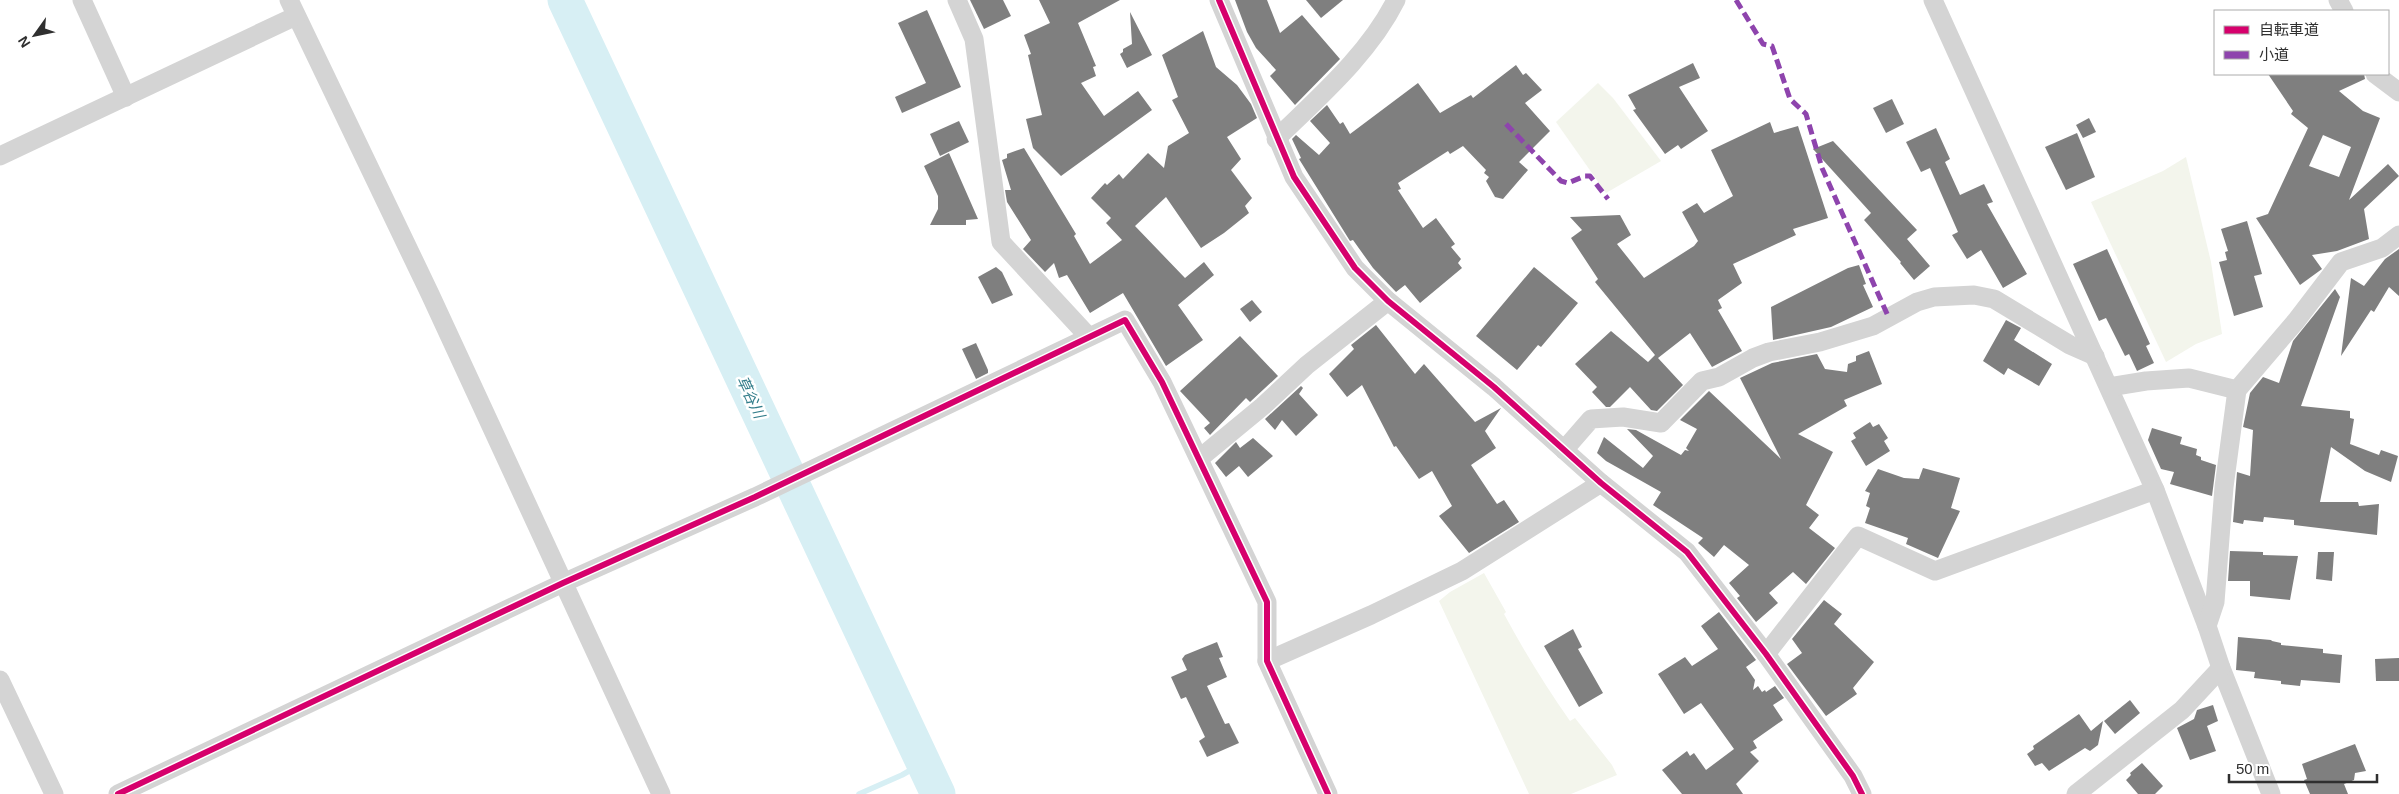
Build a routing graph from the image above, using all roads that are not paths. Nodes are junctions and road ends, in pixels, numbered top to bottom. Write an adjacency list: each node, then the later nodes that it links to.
1 (82, 0): 9 (street)
2 (957, 0): 14 (street)
3 (1220, 0): 10 (street)
4 (1396, 0): 10 (street)
5 (1933, 0): 15 (street)
6 (293, 8): 9 (street); 22 (street)
7 (2376, 75): 8 (street)
8 (2399, 92)
9 (126, 97): 11 (street)
10 (1276, 139): 13 (street)
11 (0, 156)
12 (2399, 235): 17 (street)
13 (1388, 301): 18 (street); 19 (street)
14 (1088, 336): 19 (street); 22 (street)
15 (2095, 356): 16 (street); 18 (street)
16 (2109, 387): 17 (street); 21 (street)
17 (2237, 390): 23 (street)
18 (1564, 450): 20 (street)
19 (1200, 458): 25 (street)
20 (1601, 483): 24 (street); 25 (street)
21 (2155, 490): 23 (street); 24 (street)
22 (563, 583): 30 (street); 31 (street)
23 (2207, 626): 26 (street)
24 (1766, 654): 33 (street)
25 (1267, 661): 32 (street)
26 (2221, 668): 34 (street); 35 (street)
27 (0, 680): 28 (street)
28 (8, 715): 29 (street)
29 (54, 794)
30 (118, 794)
31 (661, 794)
32 (1328, 794)
33 (1862, 794)
34 (2076, 794)
35 (2271, 794)

